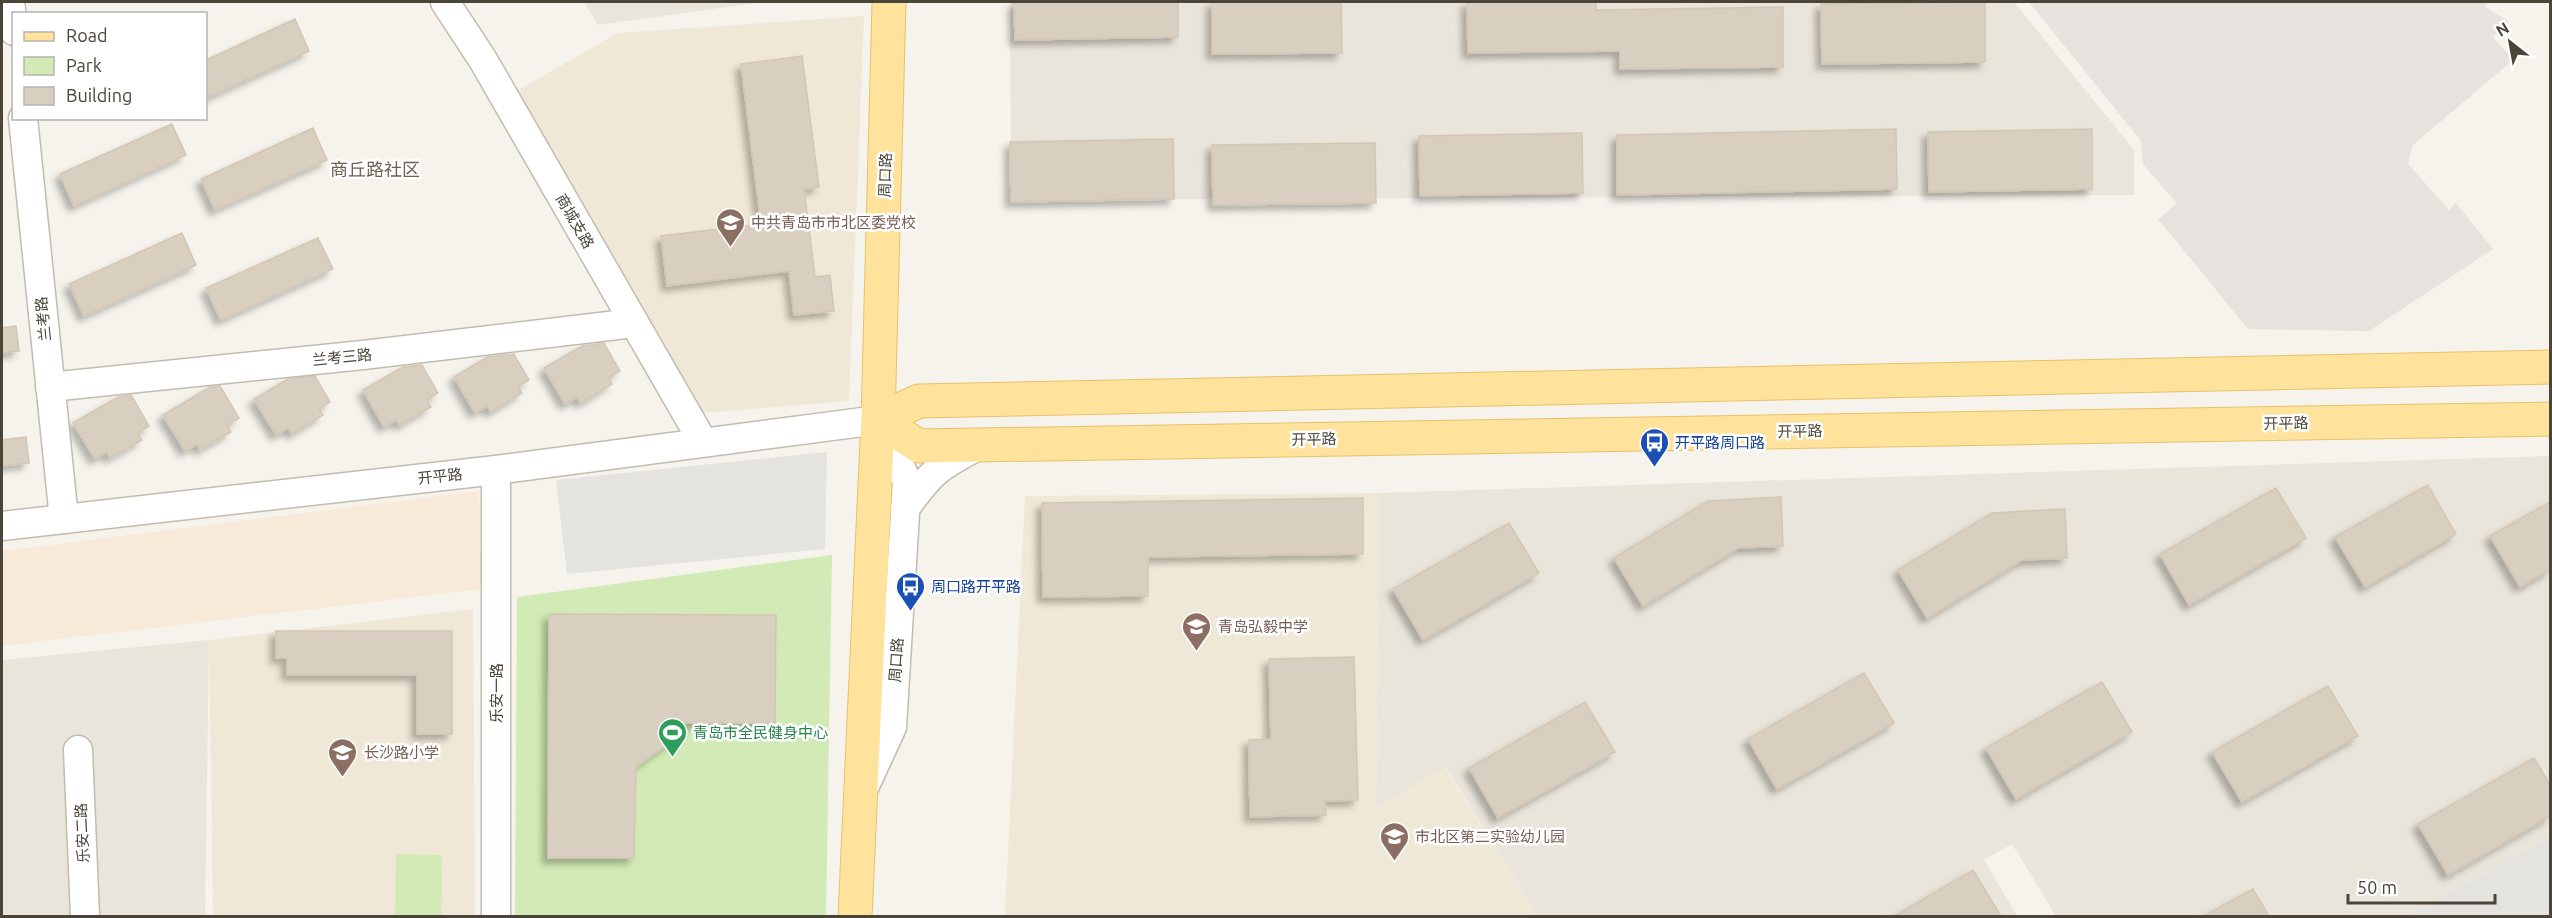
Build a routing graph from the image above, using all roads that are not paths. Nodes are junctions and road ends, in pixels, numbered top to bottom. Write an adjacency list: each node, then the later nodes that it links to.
1 (445, 2): 4 (street, 商城支路)
2 (890, 2): 8 (main road, 周口路)
3 (22, 120): 6 (street, 兰考路)
4 (634, 323): 6 (street, 兰考三路); 9 (street, 商城支路)
5 (2550, 367): 8 (main road, 开平路)
6 (50, 387): 13 (street, 兰考路)
7 (2550, 419): 10 (main road, 开平路)
8 (878, 420): 9 (street, 开平路); 10 (main road, 开平路); 12 (street, 周口路); 16 (main road, 周口路)
9 (703, 442): 11 (street, 开平路)
10 (980, 445): 12 (street)
11 (496, 470): 13 (street, 开平路); 18 (street, 乐安一路)
12 (905, 509): 16 (street, 周口路)
13 (64, 519): 14 (street, 开平路)
14 (2, 526)
15 (78, 750): 17 (street, 乐安二路)
16 (862, 793): 19 (main road, 周口路)
17 (85, 916)
18 (496, 916)
19 (855, 916)

